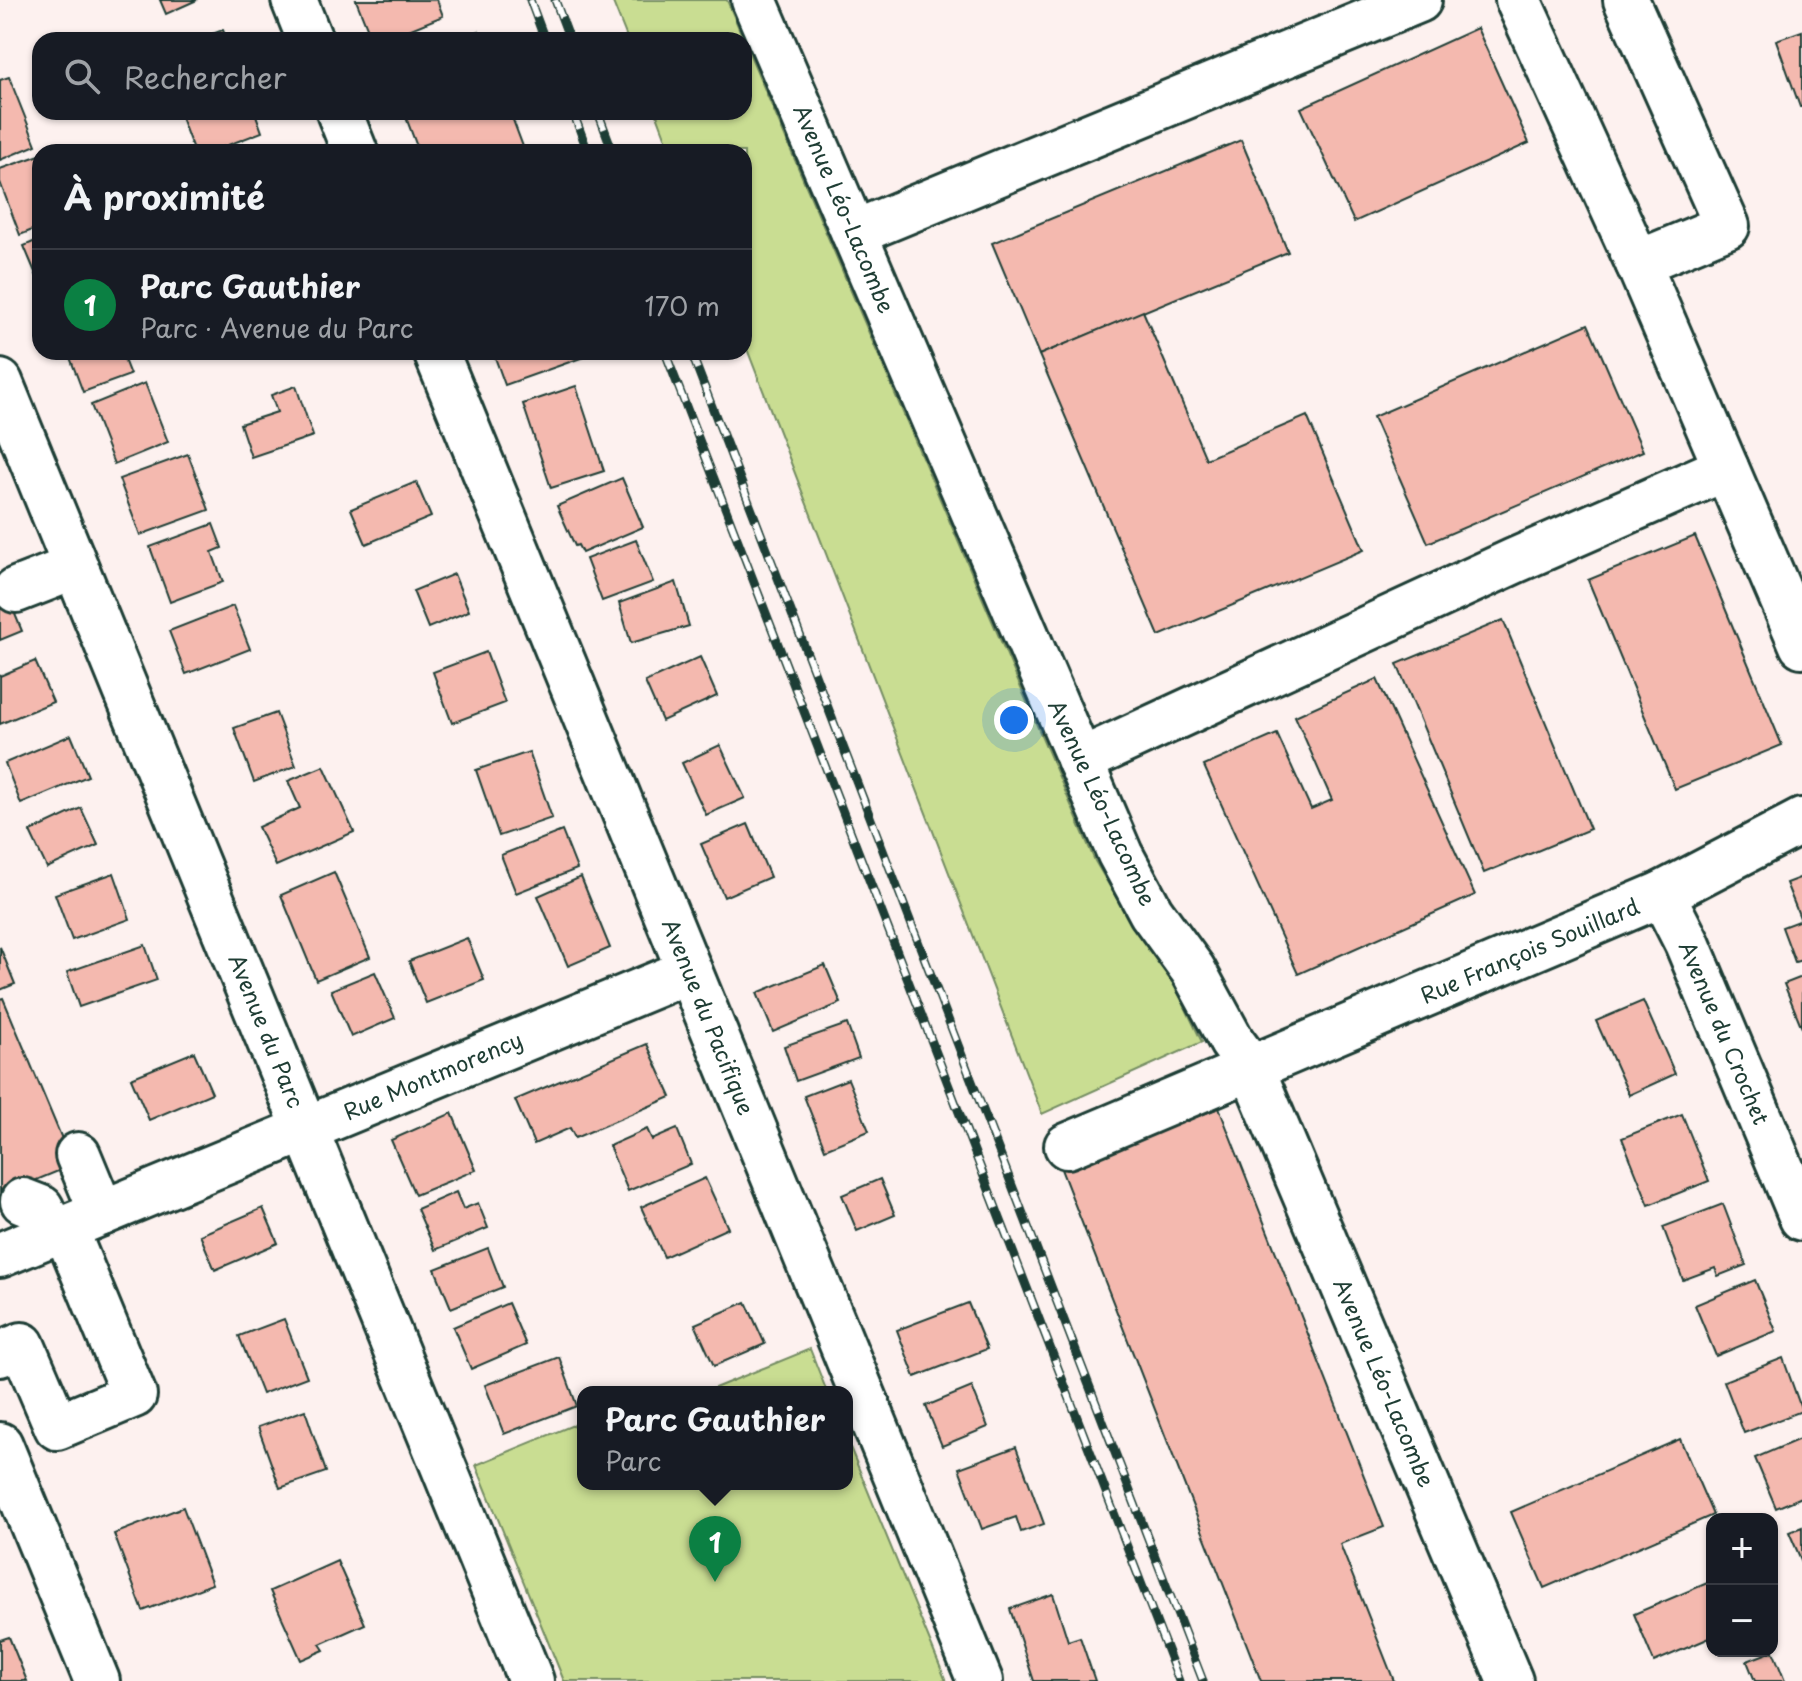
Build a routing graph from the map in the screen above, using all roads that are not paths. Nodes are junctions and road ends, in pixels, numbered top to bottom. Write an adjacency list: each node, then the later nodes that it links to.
1 (294, 0): 6 (street)
2 (754, 0): 9 (street, Avenue Léo-Lacombe)
3 (1419, 0): 9 (street)
4 (1518, 0): 10 (street)
5 (1626, 0): 10 (street)
6 (307, 32)
7 (342, 120): 8 (street)
8 (352, 144)
9 (854, 233): 18 (street, Avenue Léo-Lacombe)
10 (1638, 263): 14 (street)
11 (439, 360): 21 (street, Avenue du Pacifique)
12 (0, 382): 13 (street, Avenue du Parc)
13 (13, 449): 15 (street, Avenue du Parc)
14 (1726, 468): 17 (street); 18 (street)
15 (75, 567): 16 (street); 23 (street, Avenue du Parc)
16 (16, 590)
17 (1802, 645)
18 (1080, 761): 22 (street, Avenue Léo-Lacombe)
19 (1802, 821): 20 (street, Rue François Souillard)
20 (1662, 894): 22 (street, Rue François Souillard); 27 (street, Avenue du Crochet)
21 (689, 971): 23 (street, Rue Montmorency); 34 (street, Avenue du Pacifique)
22 (1252, 1069): 24 (street, Rue François Souillard); 35 (street, Avenue Léo-Lacombe)
23 (306, 1129): 28 (street, Rue Montmorency); 33 (street, Avenue du Parc)
24 (1067, 1146)
25 (78, 1155): 28 (street)
26 (23, 1201): 28 (street)
27 (1802, 1218)
28 (73, 1225): 29 (street, Rue Montmorency); 30 (street)
29 (0, 1255)
30 (0, 1354)
31 (0, 1445): 32 (street)
32 (97, 1681)
33 (531, 1681)
34 (980, 1681)
35 (1510, 1681)

